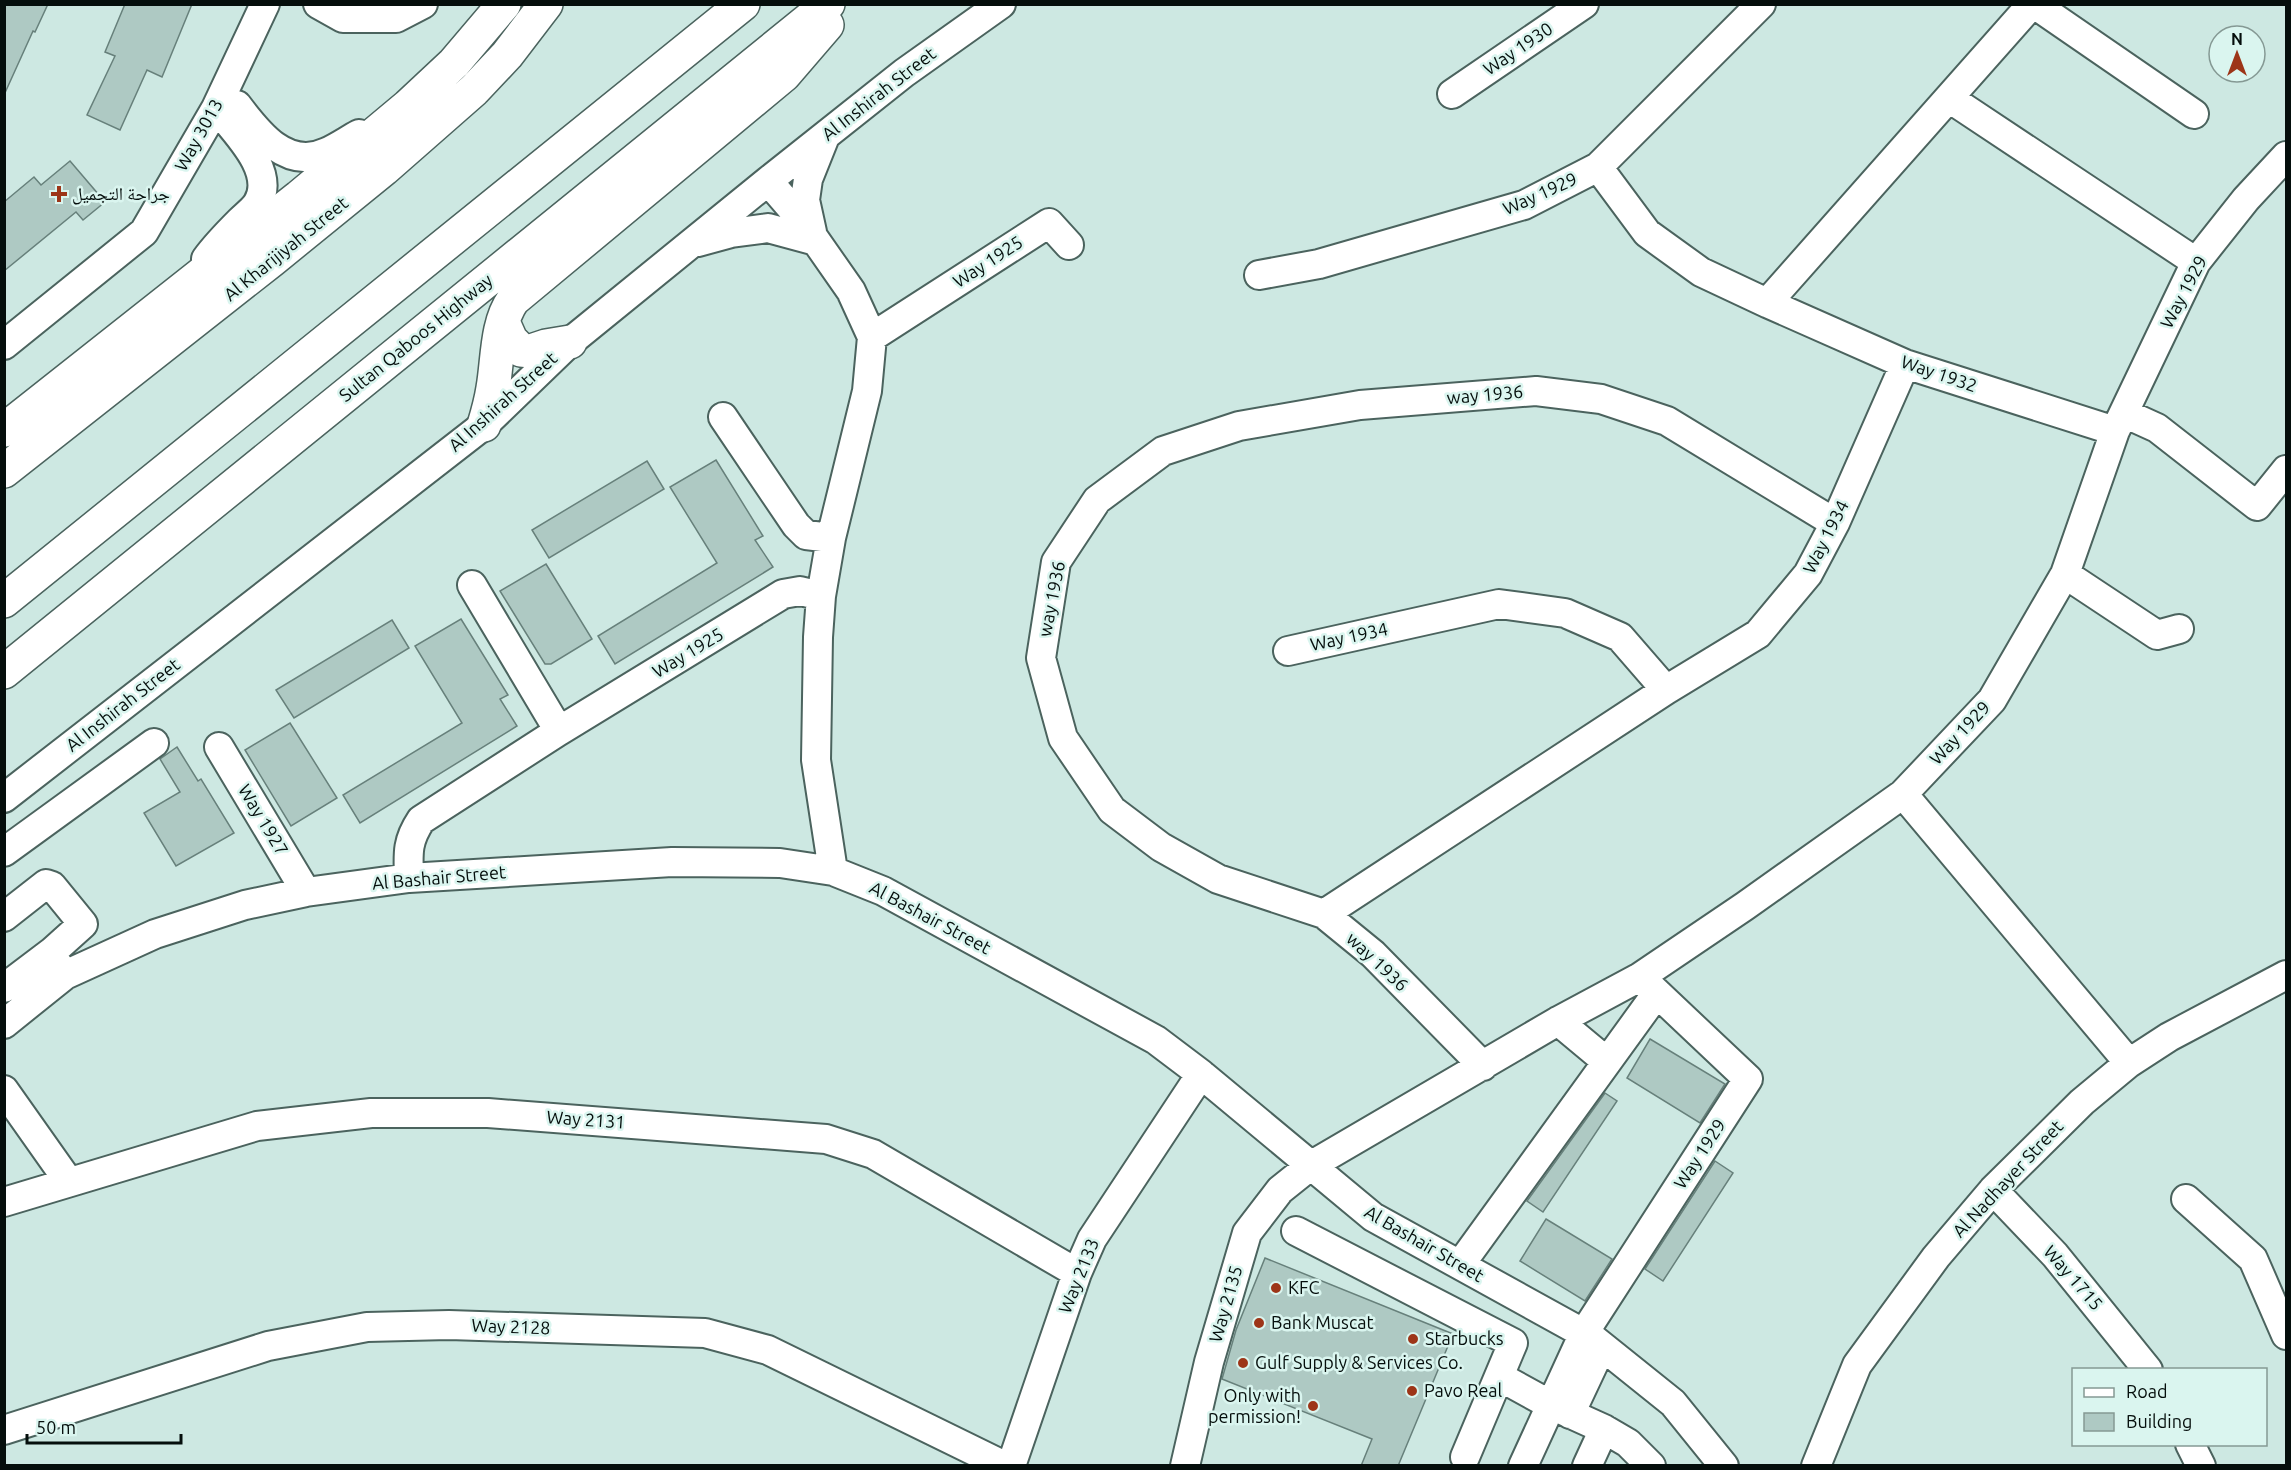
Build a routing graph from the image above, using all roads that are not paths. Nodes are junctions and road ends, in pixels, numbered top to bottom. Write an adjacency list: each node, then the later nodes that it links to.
1 (266, 4): 14 (street, Way 3013)
2 (318, 4): 3 (street)
3 (423, 4)
4 (504, 4): 16 (main road, Al Kharijiyah Street)
5 (546, 4): 39 (main road, Al Kharijiyah Street)
6 (743, 4): 45 (main road)
7 (828, 4): 48 (main road, Sultan Qaboos Highway)
8 (846, 4): 29 (main road)
9 (1001, 4): 18 (street, Al Inshirah Street)
10 (1584, 4): 13 (street, Way 1930)
11 (1761, 4): 20 (street, Way 1929)
12 (2033, 4): 15 (street); 17 (street)
13 (1452, 94)
14 (220, 99): 16 (street); 27 (street); 32 (street, Way 3013)
15 (1949, 99): 25 (street); 28 (street)
16 (408, 106): 27 (main road, Al Kharijiyah Street)
17 (2194, 114)
18 (826, 135): 21 (street, Al Inshirah Street); 22 (street)
19 (2286, 156): 25 (street, Way 1929)
20 (1598, 167): 26 (street, Way 1929); 28 (street, Way 1932)
21 (768, 181): 22 (street); 23 (street, Al Inshirah Street)
22 (815, 239): 23 (street); 30 (street)
23 (690, 244): 31 (street, Al Inshirah Street)
24 (1069, 245): 30 (street, Way 1925)
25 (2196, 262): 35 (street, Way 1929)
26 (1259, 275)
27 (182, 290): 37 (main road, Al Kharijiyah Street)
28 (1767, 303): 33 (street, Way 1932)
29 (502, 322): 31 (main road); 36 (main road)
30 (872, 337): 41 (street)
31 (570, 342): 36 (street, Al Inshirah Street)
32 (4, 345)
33 (1905, 364): 35 (street, Way 1932); 40 (street, Way 1934)
34 (723, 417): 41 (street)
35 (2119, 422): 38 (street); 42 (street, Way 1929)
36 (484, 425): 54 (street, Al Inshirah Street)
37 (4, 430)
38 (2286, 470)
39 (4, 471)
40 (1835, 523): 49 (street, Way 1934); 59 (street, way 1936)
41 (831, 538): 44 (street)
42 (2065, 573): 46 (street); 53 (street, Way 1929)
43 (472, 585): 50 (street)
44 (821, 596): 50 (street, Way 1925); 56 (street)
45 (4, 601)
46 (2180, 629)
47 (1288, 651): 49 (street, Way 1934)
48 (4, 672)
49 (1666, 690): 59 (street, Way 1934)
50 (559, 731): 57 (street, Way 1925)
51 (154, 743): 55 (street)
52 (219, 747): 58 (street, Way 1927)
53 (1903, 794): 63 (street, Way 1929); 68 (street)
54 (4, 798)
55 (4, 852)
56 (833, 871): 57 (street, Al Bashair Street); 70 (street, Al Bashair Street)
57 (409, 878): 58 (street, Al Bashair Street)
58 (306, 892): 61 (street, Al Bashair Street)
59 (1324, 914): 69 (street, way 1936)
60 (4, 917): 61 (street)
61 (59, 963): 64 (street); 65 (street, Al Bashair Street)
62 (2286, 975): 68 (street, Al Nadhayer Street)
63 (1648, 985): 66 (street, Way 1929); 67 (street, Way 1929); 83 (street, Way 1929)
64 (4, 988)
65 (8, 1016)
66 (1558, 1022): 67 (street); 69 (street, Way 1929)
67 (1606, 1061): 79 (street, Way 1929)
68 (2129, 1063): 74 (street, Al Nadhayer Street)
69 (1483, 1066): 72 (street, Way 1929)
70 (1202, 1074): 72 (street, Al Bashair Street); 81 (street, Way 2133)
71 (4, 1090): 73 (street)
72 (1310, 1166): 78 (street, Al Bashair Street); 93 (street, Way 2135)
73 (69, 1182): 76 (street, Way 2131); 81 (street, Way 2131)
74 (1993, 1190): 84 (street, Way 1715); 98 (street, Al Nadhayer Street)
75 (2186, 1199): 82 (street)
76 (4, 1202)
77 (1296, 1231): 80 (street)
78 (1403, 1233): 79 (street, Al Bashair Street); 80 (street)
79 (1460, 1265): 83 (street, Al Bashair Street)
80 (1378, 1272): 85 (street)
81 (1077, 1273): 92 (street, Way 2133)
82 (2286, 1335)
83 (1593, 1340): 86 (street); 97 (street, Al Bashair Street)
84 (2146, 1368)
85 (1500, 1377): 86 (street); 90 (street)
86 (1560, 1410): 87 (street); 94 (street)
87 (1604, 1429): 95 (street); 96 (street)
88 (4, 1431): 91 (street, Way 2128)
89 (2191, 1446): 99 (street)
90 (1465, 1457)
91 (1005, 1466)
92 (1011, 1466)
93 (1185, 1466)
94 (1523, 1466)
95 (1587, 1466)
96 (1651, 1466)
97 (1724, 1466)
98 (1816, 1466)
99 (2201, 1466)

